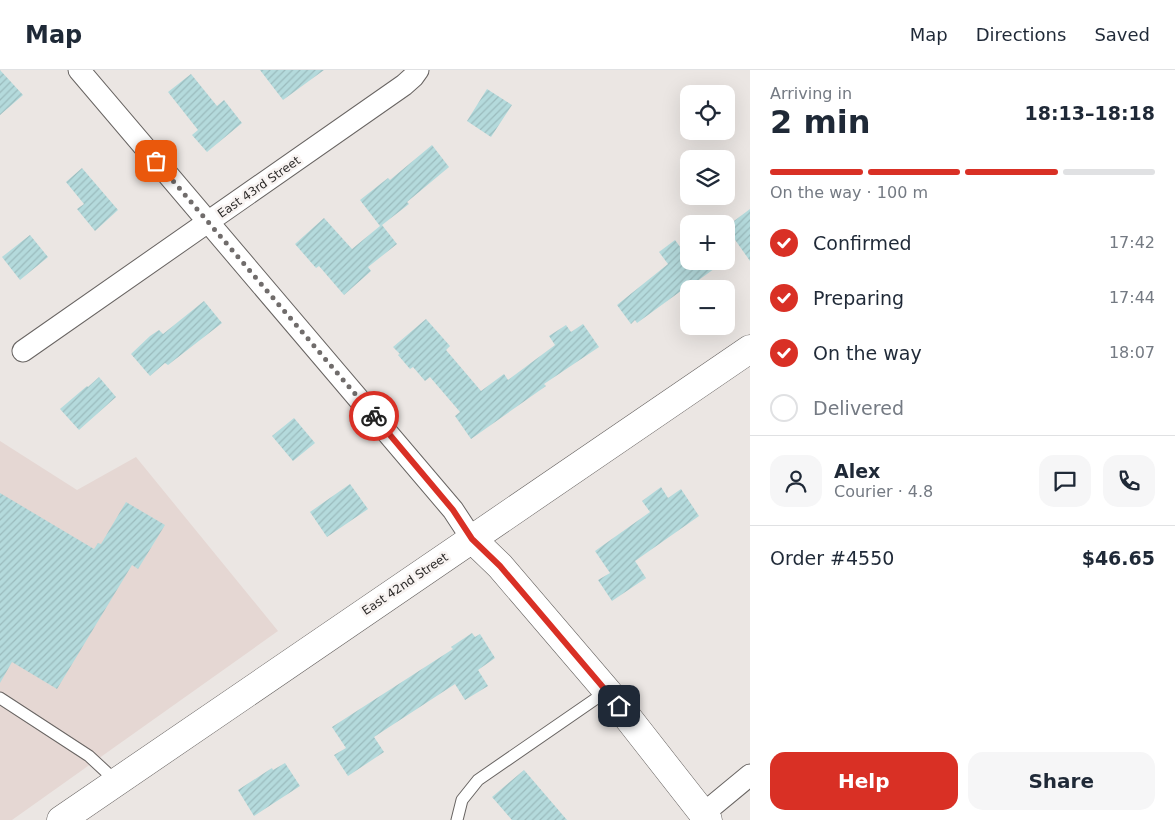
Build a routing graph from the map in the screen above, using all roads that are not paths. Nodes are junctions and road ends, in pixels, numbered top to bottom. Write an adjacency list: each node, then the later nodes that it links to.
1 (79, 70): 3 (street)
2 (418, 70): 3 (street, East 43rd Street)
3 (208, 222): 5 (street, East 43rd Street); 6 (street)
4 (750, 348): 6 (street, East 42nd Street)
5 (22, 351)
6 (472, 539): 7 (street); 10 (street, East 42nd Street)
7 (607, 691): 11 (street); 13 (lane)
8 (0, 698): 10 (lane)
9 (750, 776): 11 (street)
10 (117, 782): 12 (street, East 42nd Street)
11 (706, 817)
12 (61, 820)
13 (457, 820)

